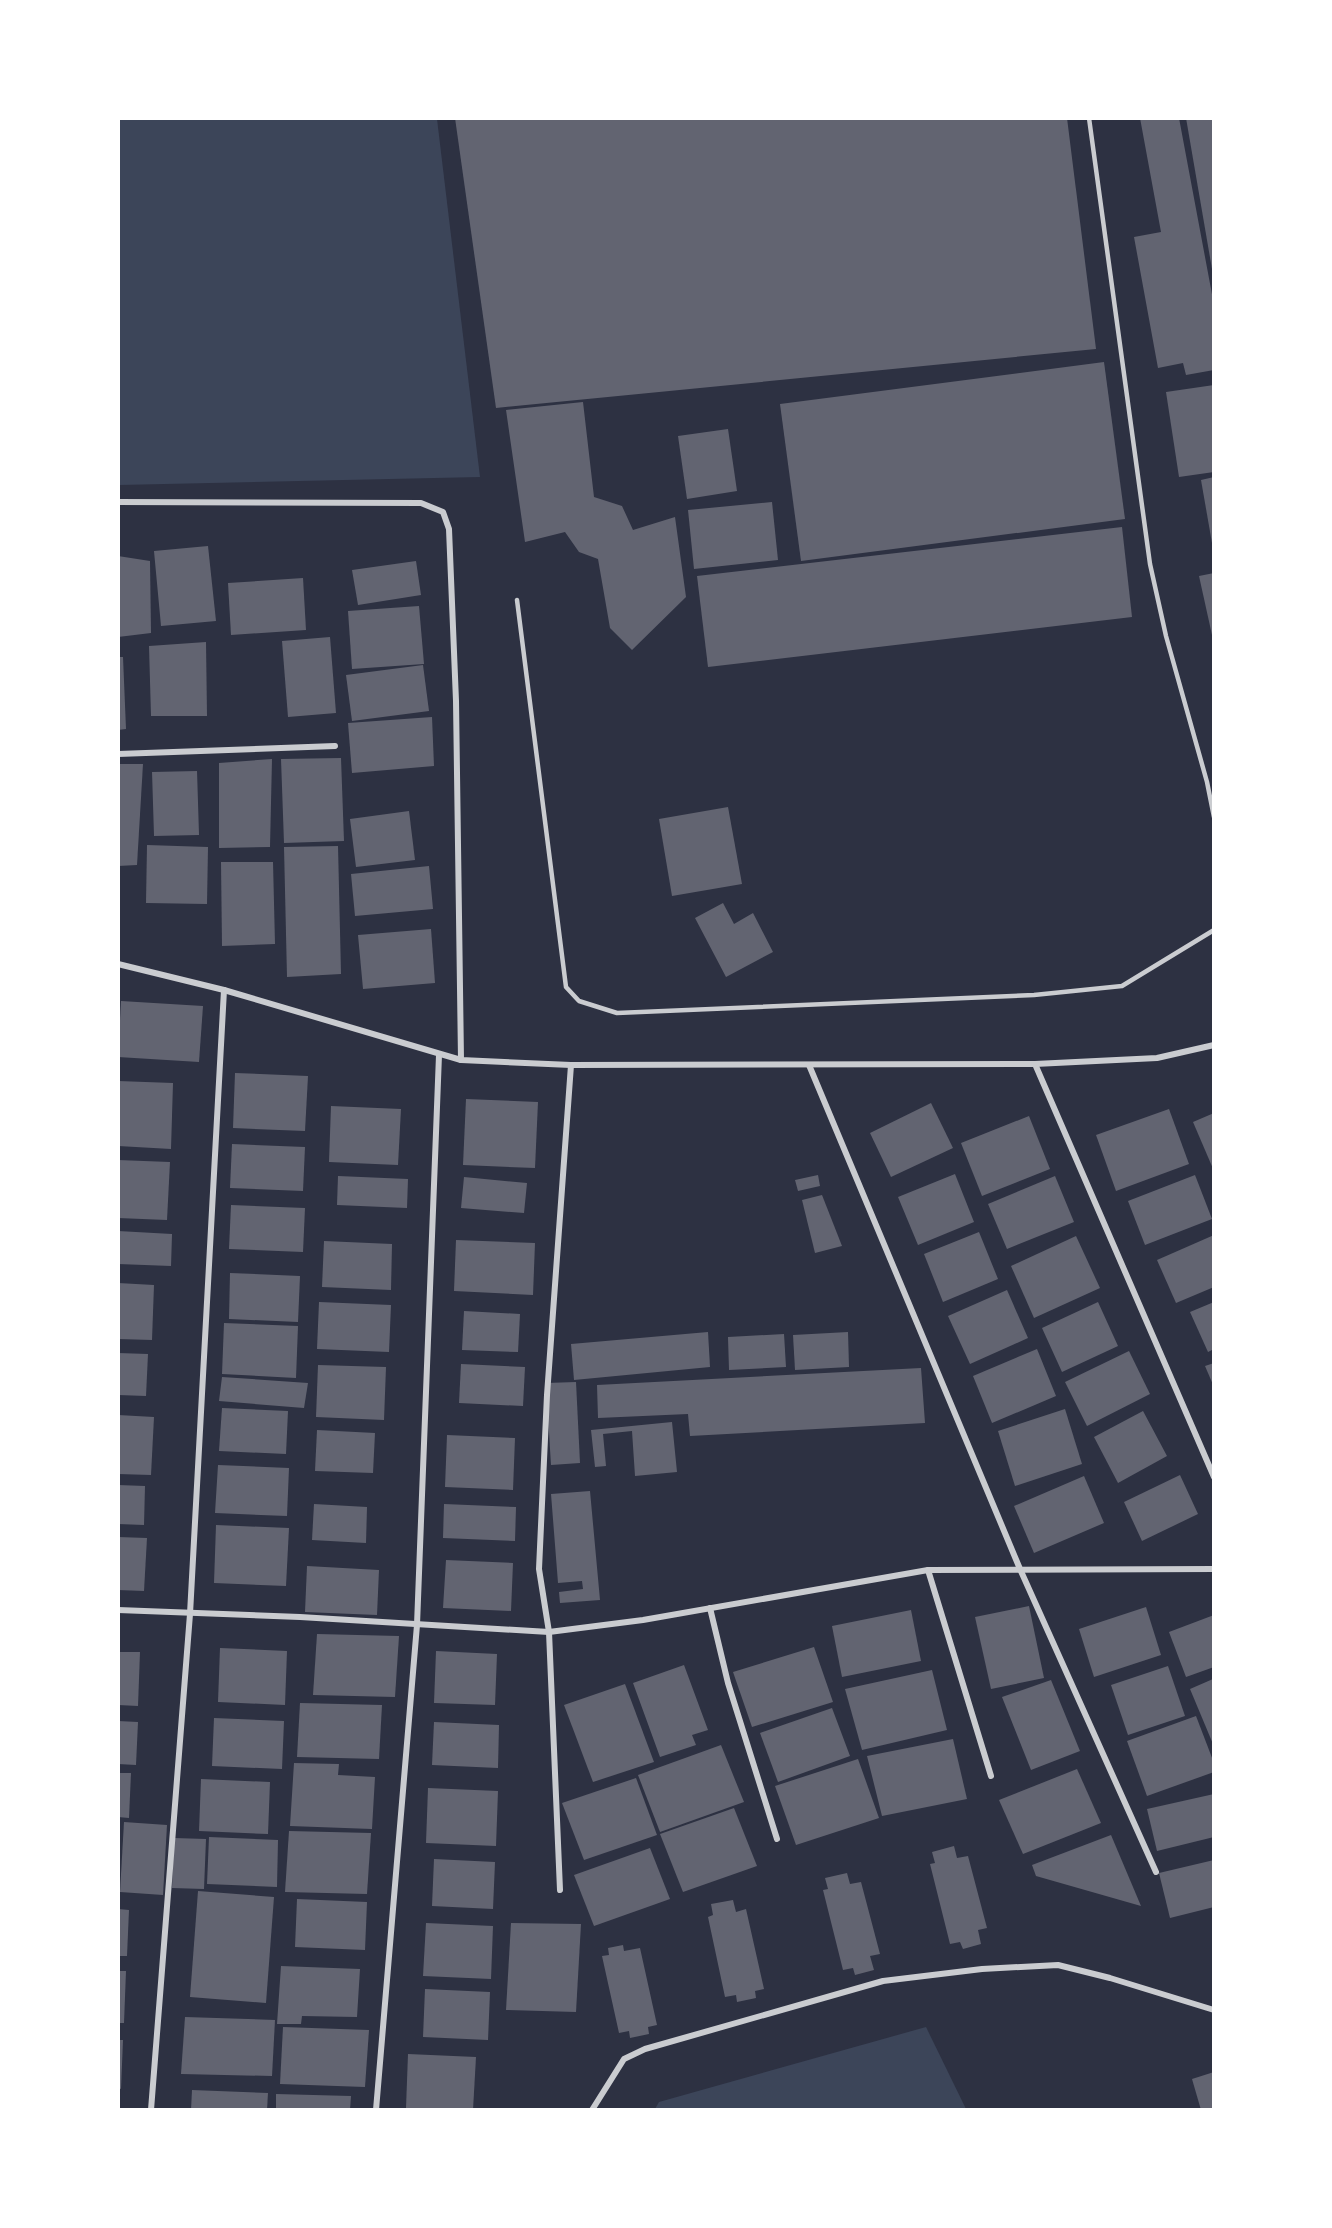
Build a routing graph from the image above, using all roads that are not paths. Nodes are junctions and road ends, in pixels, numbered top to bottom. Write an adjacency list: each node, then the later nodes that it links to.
1 (1089, 118): 6 (lane)
2 (118, 502): 12 (street)
3 (518, 600): 7 (lane)
4 (335, 746): 5 (street)
5 (118, 754)
6 (1214, 817)
7 (1214, 930)
8 (118, 964): 9 (street)
9 (224, 990): 11 (street); 22 (street)
10 (1214, 1046): 13 (street)
11 (439, 1055): 12 (street); 23 (street)
12 (461, 1060): 14 (street)
13 (1035, 1064): 15 (street); 16 (street)
14 (571, 1065): 15 (street); 24 (street)
15 (809, 1065): 17 (street)
16 (1214, 1477)
17 (1020, 1569): 18 (street); 19 (street); 27 (street)
18 (1214, 1569)
19 (928, 1570): 20 (street); 25 (street)
20 (710, 1608): 24 (street); 26 (street)
21 (118, 1610): 22 (street)
22 (190, 1614): 23 (street); 30 (street)
23 (417, 1625): 24 (street); 31 (street)
24 (549, 1632): 28 (street)
25 (991, 1776)
26 (777, 1839)
27 (1156, 1872)
28 (560, 1890)
29 (1214, 2010): 32 (street)
30 (151, 2109)
31 (376, 2109)
32 (592, 2109)

